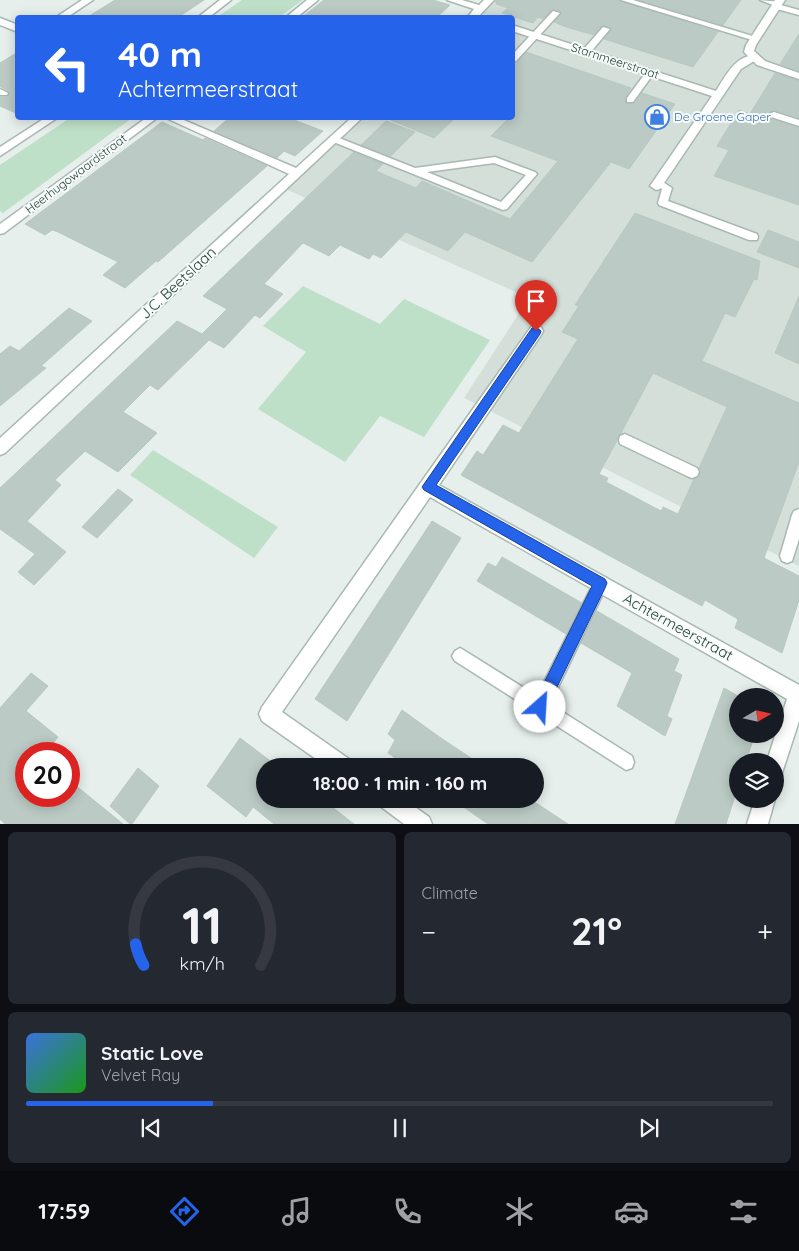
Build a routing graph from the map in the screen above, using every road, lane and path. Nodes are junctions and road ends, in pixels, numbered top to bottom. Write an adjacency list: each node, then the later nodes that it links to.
1 (88, 0): 12 (street)
2 (226, 0): 13 (street)
3 (312, 0): 14 (street)
4 (452, 0): 15 (street)
5 (489, 0): 15 (street)
6 (625, 0): 22 (lane)
7 (764, 0): 8 (lane)
8 (778, 3): 9 (lane); 22 (street)
9 (788, 10): 11 (lane); 16 (lane)
10 (556, 13): 21 (lane)
11 (799, 13)
12 (64, 15)
13 (205, 15)
14 (293, 15)
15 (476, 15)
16 (799, 17)
17 (0, 21): 18 (street)
18 (15, 27)
19 (515, 29): 21 (street, Starnmeerstraat)
20 (606, 29): 23 (lane)
21 (534, 35): 23 (street, Starnmeerstraat); 24 (lane)
22 (755, 38): 25 (street)
23 (586, 52): 26 (street, Starnmeerstraat)
24 (515, 56)
25 (754, 58): 27 (street); 28 (street)
26 (650, 73): 28 (street, Starnmeerstraat); 29 (lane)
27 (799, 76)
28 (718, 95): 40 (street)
29 (630, 100)
30 (774, 116): 35 (lane)
31 (49, 120): 37 (street)
32 (149, 120): 41 (street, Heerhugowaardstraat)
33 (176, 120): 39 (street)
34 (355, 120): 36 (street, J.C. Beetslaan)
35 (799, 123)
36 (334, 139): 38 (lane); 39 (street, J.C. Beetslaan)
37 (0, 152)
38 (414, 172): 38 (lane)
39 (296, 173): 45 (street, J.C. Beetslaan)
40 (657, 184): 42 (lane)
41 (0, 230)
42 (754, 237)
43 (536, 331): 47 (street)
44 (625, 440): 46 (lane)
45 (0, 448)
46 (692, 472)
47 (428, 487): 50 (street, Achtermeerstraat); 55 (street)
48 (799, 515): 49 (lane)
49 (786, 556)
50 (601, 583): 52 (street, Achtermeerstraat); 53 (lane)
51 (460, 656): 53 (lane)
52 (798, 694): 54 (street, Achtermeerstraat)
53 (540, 707): 56 (lane)
54 (779, 753)
55 (331, 758)
56 (626, 762)
57 (400, 808): 59 (street)
58 (762, 808): 60 (street)
59 (422, 824)
60 (757, 824)

